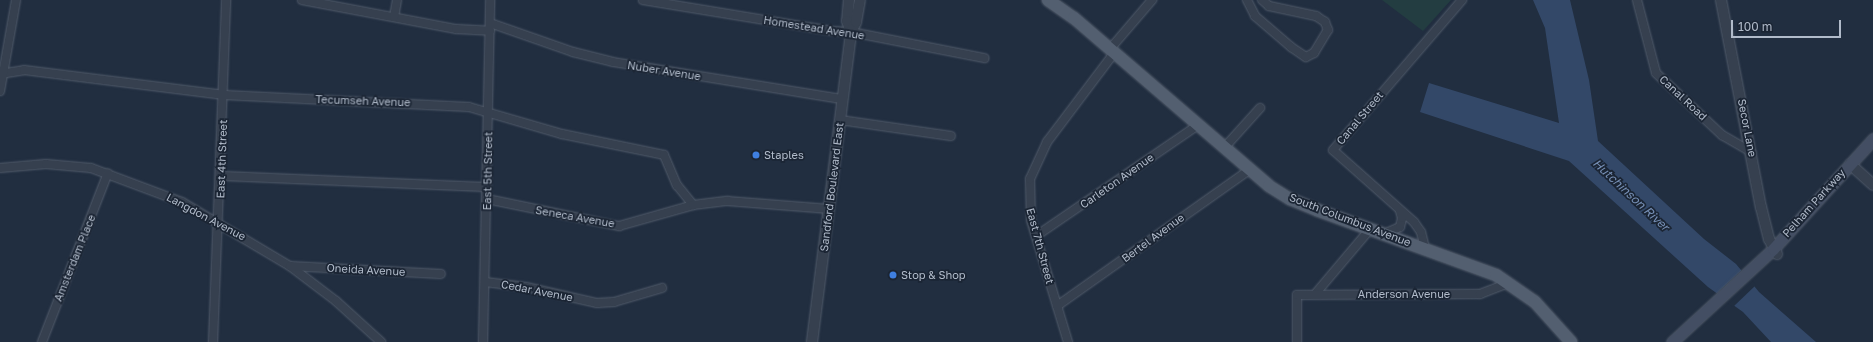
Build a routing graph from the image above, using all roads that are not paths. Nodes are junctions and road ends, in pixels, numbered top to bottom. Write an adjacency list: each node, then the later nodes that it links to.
1 (16, 0): 21 (street)
2 (226, 0): 23 (street, East 4th Street)
3 (302, 0): 16 (street, Nuber Avenue)
4 (396, 0): 16 (street)
5 (490, 0): 17 (street, East 5th Street)
6 (643, 0): 18 (street, Homestead Avenue)
7 (849, 0): 18 (street, Sandford Boulevard East)
8 (860, 0): 18 (street, Sandford Boulevard East)
9 (1048, 0): 19 (main road, South Columbus Avenue)
10 (1152, 0): 19 (street, East 7th Street)
11 (1247, 0): 12 (street)
12 (1262, 0)
13 (1462, 0): 44 (street, Canal Street)
14 (1637, 0): 33 (street, Canal Road)
15 (1721, 0): 33 (street, Secor Lane)
16 (394, 17): 17 (street, Nuber Avenue)
17 (490, 27): 24 (street, Nuber Avenue); 26 (street, East 5th Street)
18 (851, 32): 20 (street, Homestead Avenue); 24 (street, Sandford Boulevard East)
19 (1112, 51): 28 (main road, South Columbus Avenue); 48 (street, East 7th Street)
20 (984, 58)
21 (2, 73): 22 (street); 23 (street, Tecumseh Avenue)
22 (0, 90)
23 (224, 95): 26 (street, Tecumseh Avenue); 38 (street, East 4th Street)
24 (842, 99): 27 (street, Sandford Boulevard East)
25 (1260, 108): 31 (street)
26 (488, 111): 40 (street, East 5th Street); 42 (street, Tecumseh Avenue)
27 (840, 120): 29 (street); 43 (street, Sandford Boulevard East)
28 (1198, 125): 31 (main road, South Columbus Avenue); 48 (street, Carleton Avenue)
29 (951, 136)
30 (1873, 140): 34 (main road, Pelham Parkway)
31 (1224, 148): 36 (main road, South Columbus Avenue)
32 (1873, 150): 34 (main road, Pelham Parkway)
33 (1752, 152): 50 (street, Secor Lane)
34 (1853, 166): 39 (street); 50 (main road, Pelham Parkway)
35 (0, 168): 37 (street, Langdon Avenue)
36 (1249, 170): 46 (main road, South Columbus Avenue); 57 (street, Bertel Avenue)
37 (108, 173): 45 (street, Langdon Avenue); 59 (street, Amsterdam Place)
38 (221, 176): 40 (street); 45 (street, East 4th Street)
39 (1873, 185)
40 (488, 187): 41 (street, East 5th Street)
41 (487, 199): 42 (street, Seneca Avenue); 53 (street, East 5th Street)
42 (692, 205): 43 (street, Seneca Avenue)
43 (829, 209): 63 (street, Sandford Boulevard East)
44 (1399, 210): 47 (street); 49 (street, Canal Street)
45 (220, 222): 51 (street, Langdon Avenue); 60 (street, East 4th Street)
46 (1370, 229): 47 (main road, South Columbus Avenue); 56 (street)
47 (1384, 234): 49 (main road, South Columbus Avenue)
48 (1036, 236): 57 (street, East 7th Street)
49 (1425, 248): 54 (main road, South Columbus Avenue)
50 (1775, 251): 58 (main road, Pelham Parkway)
51 (290, 266): 52 (street, Oneida Avenue); 61 (street, Langdon Avenue)
52 (441, 274)
53 (485, 282): 55 (street, Cedar Avenue); 62 (street, East 5th Street)
54 (1510, 283): 56 (street, Anderson Avenue); 66 (main road, South Columbus Avenue)
55 (662, 288)
56 (1316, 294): 65 (street, Anderson Avenue)
57 (1057, 306): 64 (street, East 7th Street)
58 (1714, 310): 67 (main road); 68 (main road)
59 (42, 342)
60 (214, 342)
61 (382, 342)
62 (483, 342)
63 (812, 342)
64 (1068, 342)
65 (1297, 342)
66 (1571, 342)
67 (1672, 342)
68 (1683, 342)

